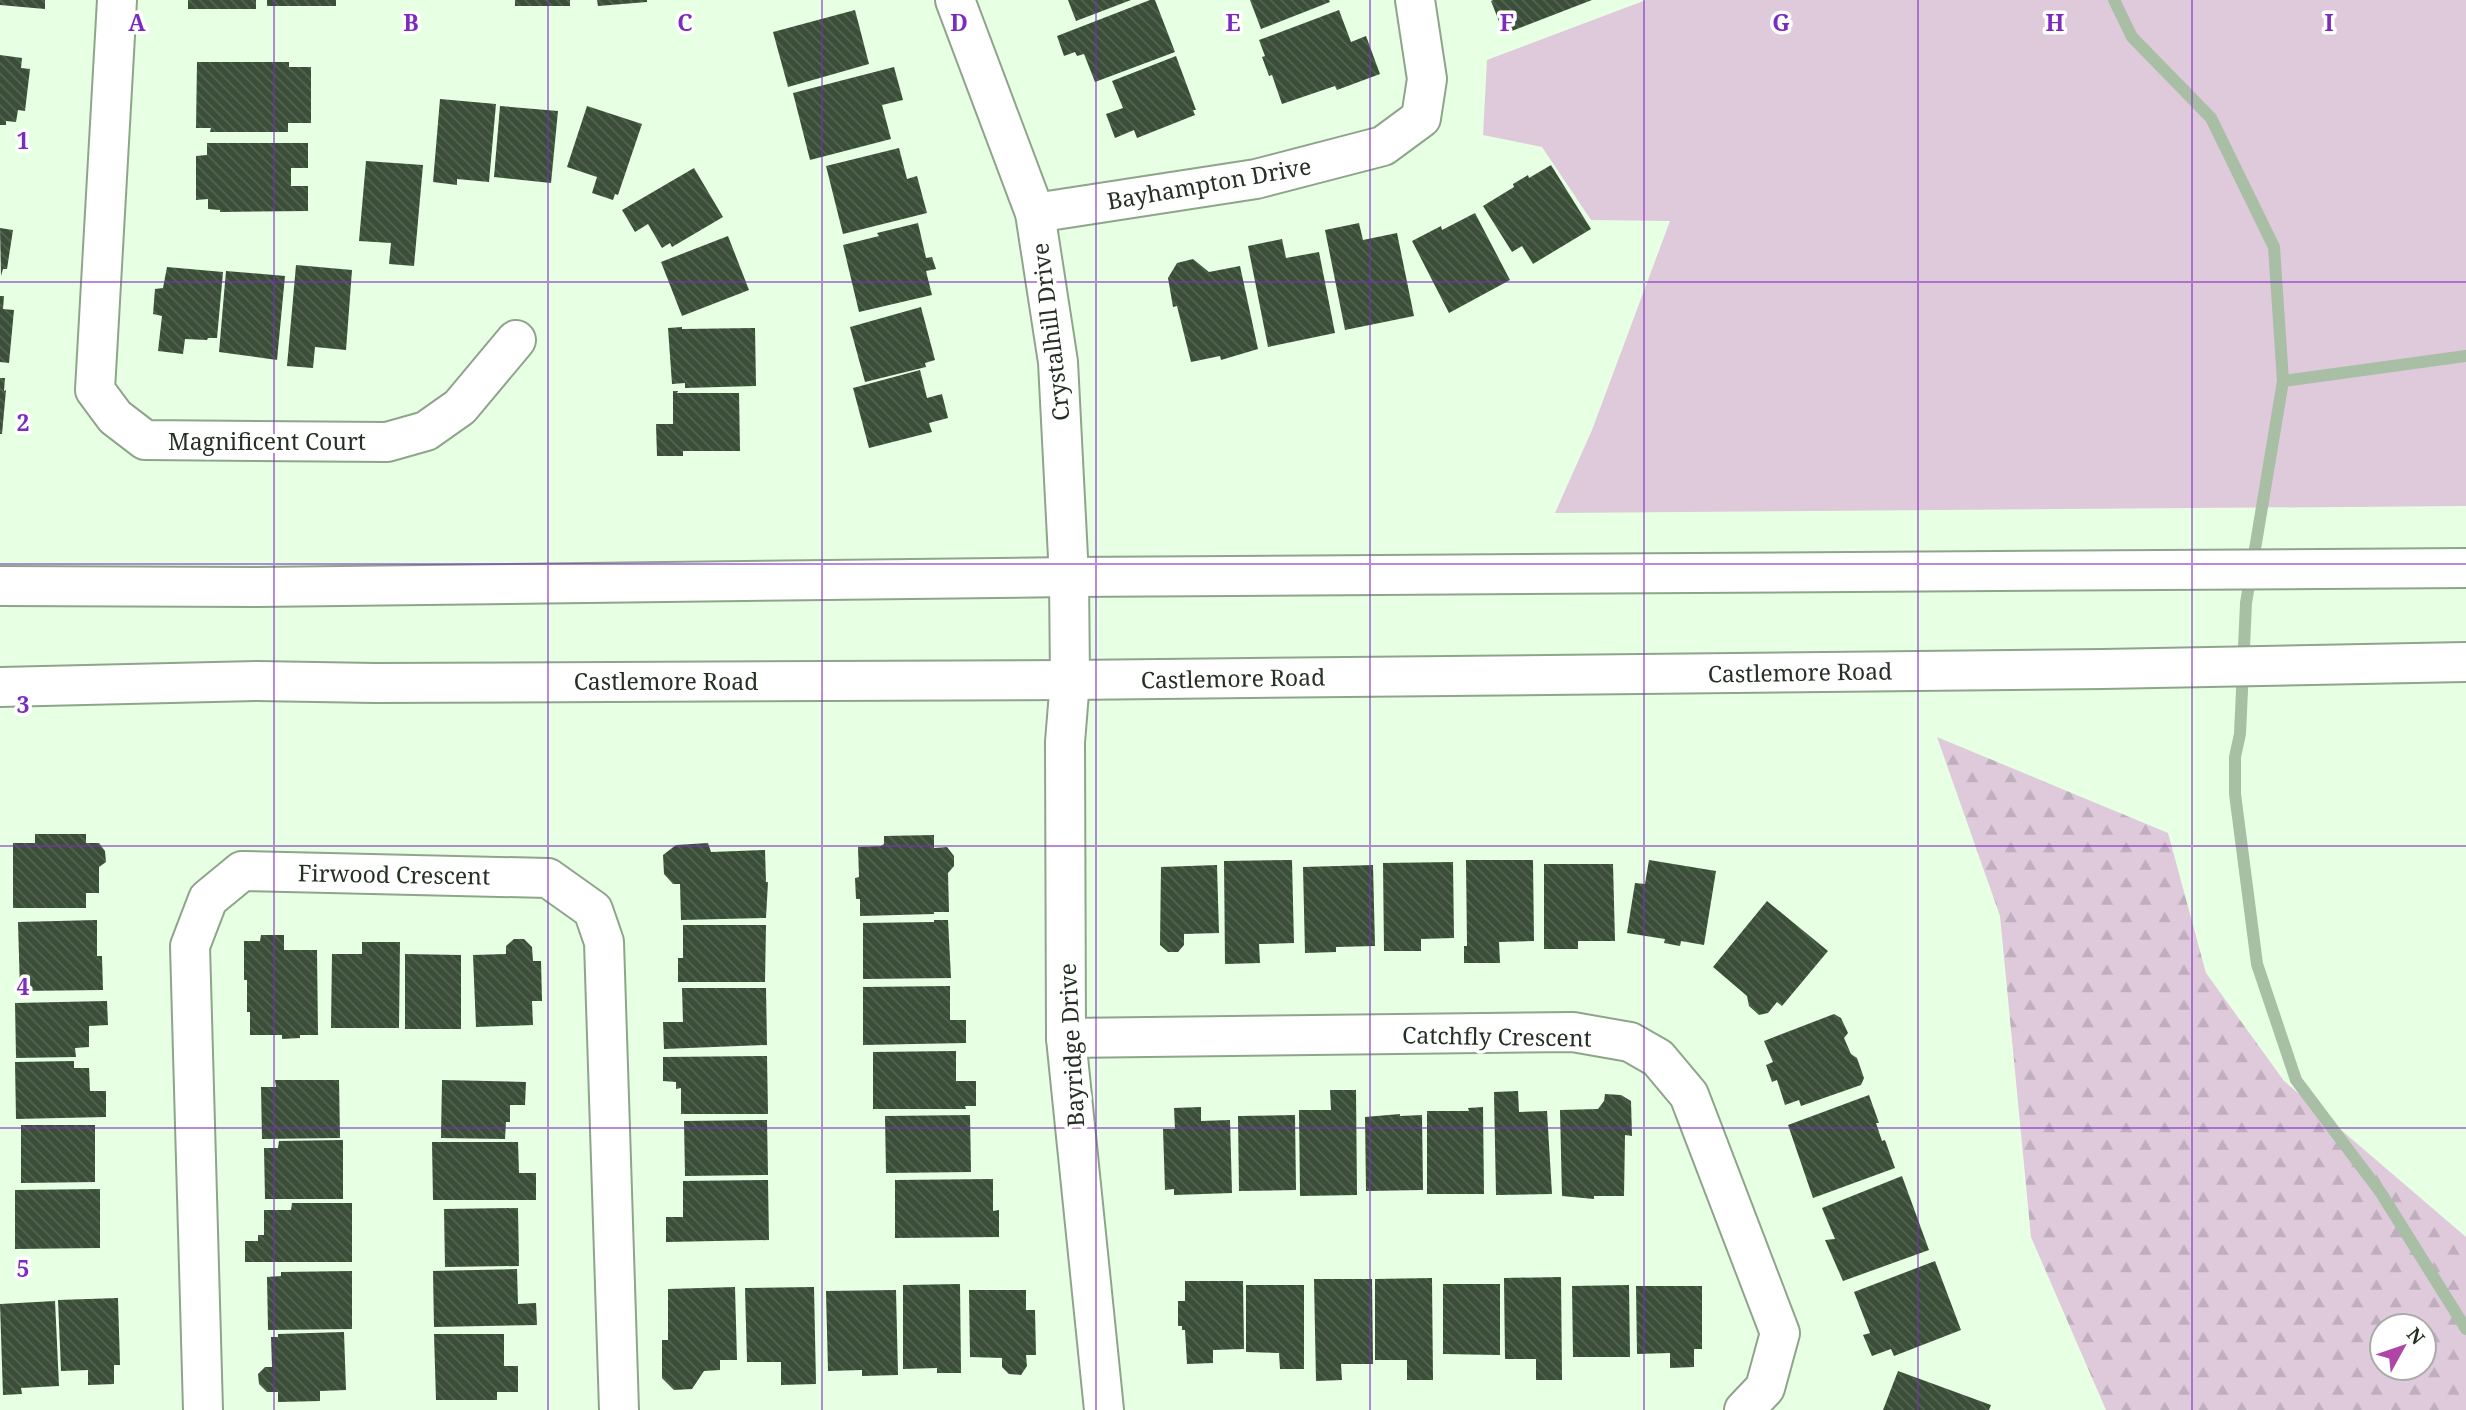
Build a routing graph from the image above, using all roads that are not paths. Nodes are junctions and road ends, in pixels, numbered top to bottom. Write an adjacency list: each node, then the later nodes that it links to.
1 (117, 0): 5 (street, Magnificent Court)
2 (955, 0): 4 (street, Crystalhill Drive)
3 (1415, 0): 4 (street, Bayhampton Drive)
4 (1035, 213): 7 (street, Crystalhill Drive)
5 (516, 340)
6 (2466, 568): 7 (street)
7 (1069, 577): 8 (street); 10 (street, Crystalhill Drive)
8 (0, 586)
9 (2466, 662): 10 (street, Castlemore Road)
10 (1069, 680): 11 (street, Castlemore Road); 12 (street, Bayridge Drive)
11 (0, 687)
12 (1066, 1038): 15 (street, Bayridge Drive); 16 (street, Catchfly Crescent)
13 (203, 1410): 14 (street, Firwood Crescent)
14 (619, 1410)
15 (1104, 1410)
16 (1744, 1410)

